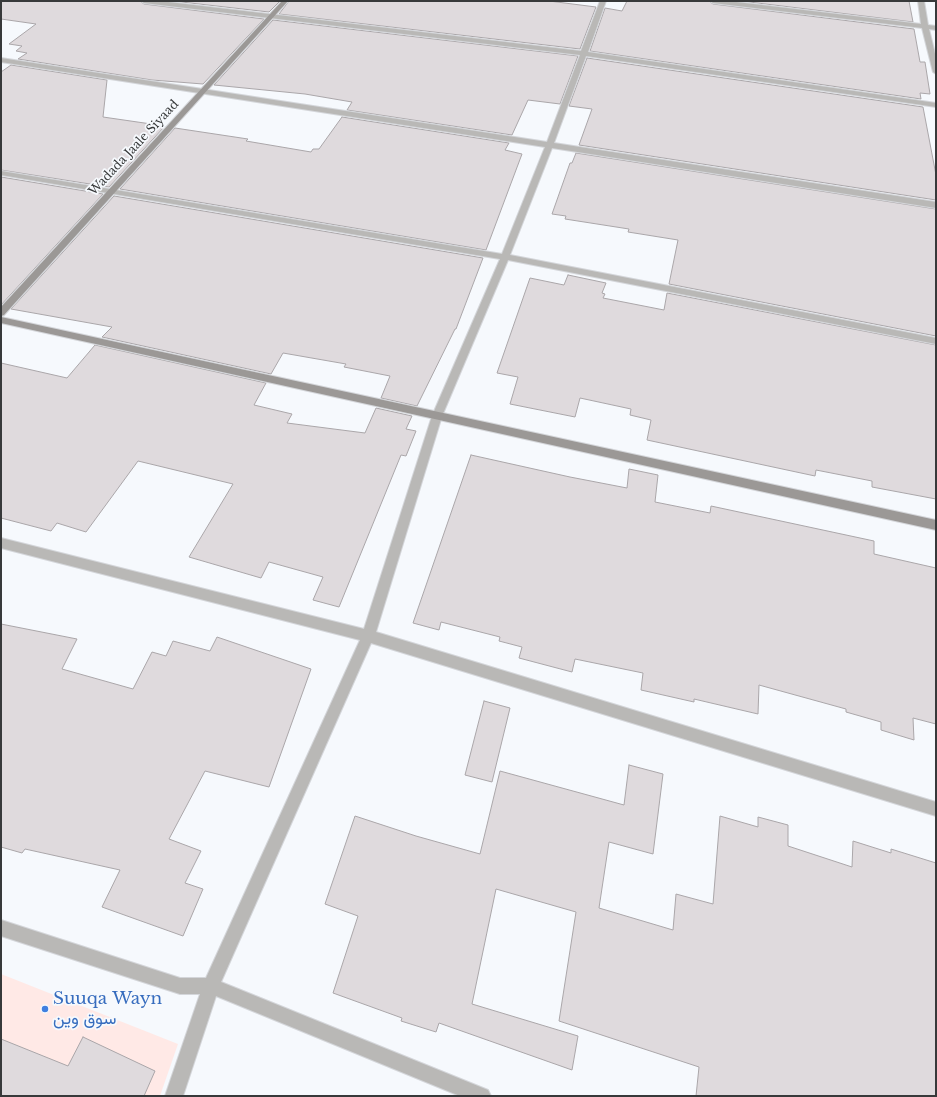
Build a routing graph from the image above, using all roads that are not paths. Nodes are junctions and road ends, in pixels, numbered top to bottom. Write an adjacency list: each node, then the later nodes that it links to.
1 (144, 1): 6 (street)
2 (285, 1): 6 (street, Wadada Jaale Siyaad)
3 (603, 1): 9 (street)
4 (713, 1): 7 (street)
5 (921, 1): 7 (street)
6 (271, 17): 9 (street); 12 (street, Wadada Jaale Siyaad)
7 (925, 27): 8 (street); 11 (street)
8 (936, 28)
9 (583, 53): 13 (street); 14 (street)
10 (1, 60): 12 (street)
11 (936, 72)
12 (203, 91): 14 (street); 16 (street, Wadada Jaale Siyaad)
13 (936, 105)
14 (550, 144): 17 (street); 18 (street)
15 (1, 173): 16 (street)
16 (111, 191): 18 (street); 19 (street, Wadada Jaale Siyaad)
17 (936, 205)
18 (505, 257): 21 (street); 22 (street)
19 (1, 313)
20 (1, 320): 22 (street)
21 (936, 341)
22 (437, 416): 23 (street); 25 (street)
23 (936, 524)
24 (1, 543): 25 (street)
25 (368, 636): 26 (street); 28 (street)
26 (936, 809)
27 (1, 928): 28 (street)
28 (211, 986): 29 (street); 30 (street)
29 (174, 1096)
30 (482, 1096)

